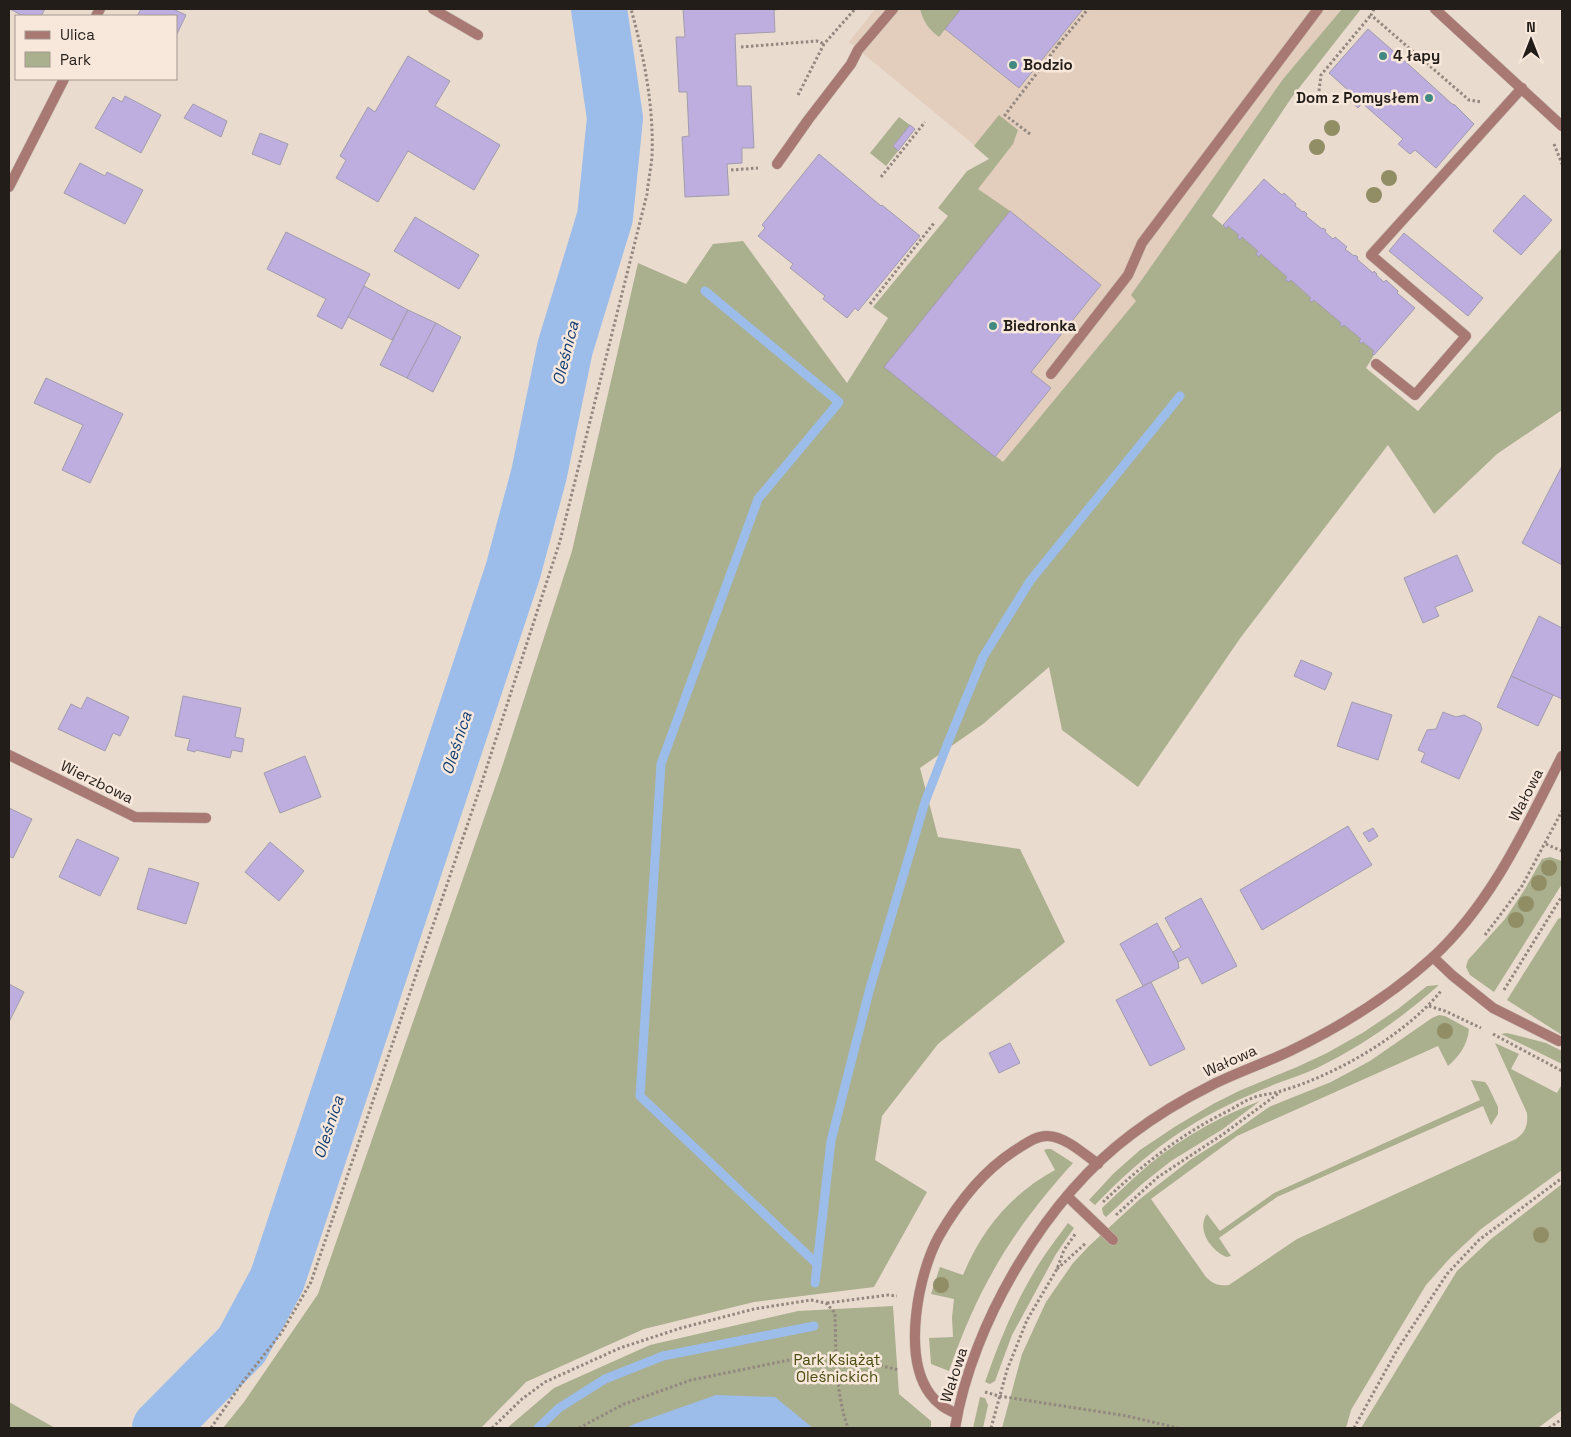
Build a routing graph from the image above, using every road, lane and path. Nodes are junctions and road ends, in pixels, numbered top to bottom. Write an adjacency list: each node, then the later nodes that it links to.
1 (433, 9): 9 (street)
2 (631, 9): 54 (path)
3 (893, 9): 19 (street)
4 (1088, 9): 18 (path)
5 (1318, 9): 25 (street)
6 (1374, 9): 8 (path)
7 (1435, 9): 13 (street)
8 (1371, 15): 14 (path); 15 (path)
9 (478, 35)
10 (824, 44): 11 (path)
11 (741, 46)
12 (63, 80): 21 (street)
13 (1522, 88): 15 (street); 17 (street)
14 (1319, 91)
15 (1504, 107): 24 (street)
16 (925, 122): 20 (path)
17 (1562, 126)
18 (1030, 134)
19 (777, 164)
20 (881, 177)
21 (9, 188)
22 (934, 223): 23 (path)
23 (870, 304)
24 (1376, 364)
25 (1051, 374)
26 (9, 755): 28 (street, Wierzbowa)
27 (1562, 756): 32 (street, Wałowa)
28 (206, 818)
29 (1546, 844): 30 (path)
30 (1562, 852)
31 (1562, 897): 33 (path)
32 (1433, 957): 33 (street); 39 (street, Wałowa)
33 (1493, 1008): 36 (street)
34 (1483, 1029): 38 (path)
35 (1492, 1034): 37 (path)
36 (1559, 1042)
37 (1562, 1071)
38 (1281, 1091): 42 (path); 43 (path)
39 (1098, 1164): 41 (street, Wałowa); 46 (street)
40 (1562, 1178): 61 (path)
41 (1067, 1196): 42 (street); 50 (street, Wałowa)
42 (1088, 1216): 43 (street); 45 (path)
43 (1102, 1228): 44 (street); 45 (path)
44 (1113, 1240)
45 (1057, 1269): 51 (path)
46 (918, 1299): 47 (path); 49 (street)
47 (826, 1303): 48 (path); 55 (path)
48 (836, 1355): 49 (path); 56 (path); 57 (path)
49 (922, 1376): 52 (street)
50 (964, 1385): 51 (path); 52 (street, Wałowa)
51 (1000, 1396): 59 (path); 60 (path)
52 (957, 1414): 58 (street, Wałowa)
53 (1562, 1419): 62 (path)
54 (210, 1428)
55 (492, 1428)
56 (579, 1428)
57 (848, 1428)
58 (955, 1428)
59 (991, 1428)
60 (1178, 1428)
61 (1354, 1428)
62 (1549, 1428)

